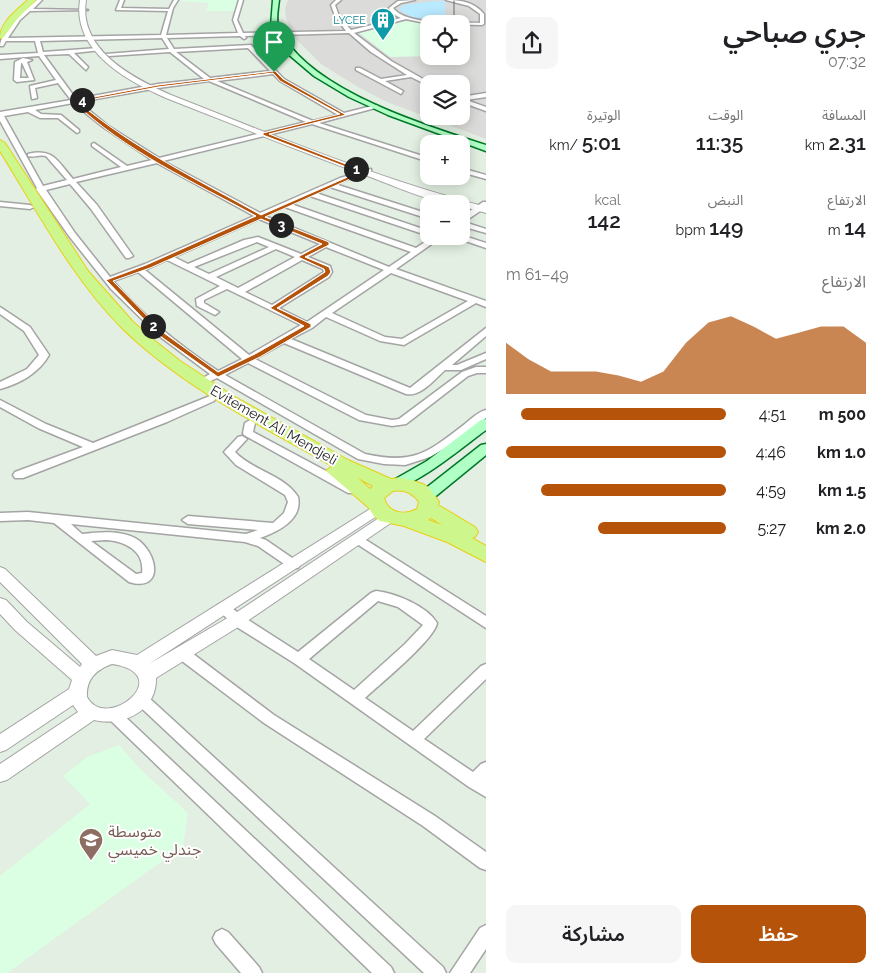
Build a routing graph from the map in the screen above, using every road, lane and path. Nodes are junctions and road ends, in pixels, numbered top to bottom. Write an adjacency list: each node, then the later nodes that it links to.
1 (24, 0): 20 (highway)
2 (32, 0): 28 (highway)
3 (40, 0): 15 (street)
4 (83, 0): 17 (street)
5 (88, 0): 17 (street)
6 (122, 0): 18 (street)
7 (176, 0): 18 (street)
8 (240, 0): 25 (street)
9 (276, 0): 26 (main road)
10 (282, 0): 26 (main road)
11 (339, 0): 23 (street)
12 (413, 0): 19 (street)
13 (448, 0): 21 (street)
14 (53, 5): 16 (street)
15 (28, 10): 16 (street); 28 (street)
16 (48, 10): 17 (street)
17 (83, 10): 29 (street)
18 (170, 10): 27 (street)
19 (406, 18): 21 (street); 23 (street)
20 (0, 24)
21 (484, 24)
22 (312, 25): 24 (street)
23 (350, 32): 24 (street); 43 (street)
24 (318, 33): 26 (street); 30 (street)
25 (241, 34): 26 (street); 27 (street); 32 (street)
26 (280, 34): 56 (main road); 66 (main road)
27 (163, 36): 29 (street); 34 (street)
28 (1, 38): 31 (street); 33 (street)
29 (92, 38): 31 (street); 35 (street)
30 (322, 38)
31 (38, 39): 38 (street)
32 (249, 46): 34 (street); 42 (street)
33 (0, 47)
34 (173, 50): 35 (street); 44 (street)
35 (103, 52): 36 (street); 48 (street); 49 (street)
36 (71, 53): 38 (street); 40 (street)
37 (0, 57): 38 (street)
38 (42, 57): 39 (street); 46 (street)
39 (23, 60)
40 (86, 68)
41 (358, 69): 47 (street)
42 (274, 72): 44 (street); 60 (street)
43 (410, 76): 45 (street); 47 (street)
44 (210, 80): 48 (street); 61 (street)
45 (420, 80)
46 (60, 81): 52 (street); 54 (street)
47 (378, 81): 50 (street)
48 (158, 86): 49 (street); 63 (street)
49 (150, 88): 54 (street); 63 (street)
50 (401, 92)
51 (486, 95): 53 (street)
52 (34, 98)
53 (470, 98)
54 (75, 101): 57 (street); 69 (street)
55 (470, 103): 58 (street)
56 (376, 107): 60 (street); 66 (main road)
57 (28, 109): 59 (street); 62 (street)
58 (486, 109)
59 (0, 114): 77 (street)
60 (343, 115): 61 (street)
61 (311, 122): 63 (street); 68 (street)
62 (76, 131)
63 (267, 133): 69 (street); 72 (street)
64 (0, 143): 124 (highway, Evitement Ali Mendjeli)
65 (94, 145): 71 (street)
66 (486, 146)
67 (30, 155): 75 (street)
68 (420, 157)
69 (157, 160): 71 (street); 87 (street)
70 (0, 163): 82 (highway, Evitement Ali Mendjeli)
71 (126, 168): 75 (street)
72 (366, 171): 76 (street); 83 (street)
73 (470, 173): 74 (street)
74 (486, 177)
75 (72, 181): 77 (street); 97 (street)
76 (330, 186): 78 (street); 79 (street)
77 (40, 188): 104 (street)
78 (310, 194): 81 (street); 84 (street)
79 (379, 201): 84 (street); 85 (street)
80 (0, 204): 82 (street)
81 (286, 205): 87 (street); 96 (street)
82 (30, 207): 126 (highway, Evitement Ali Mendjeli)
83 (484, 207): 86 (street)
84 (361, 212): 89 (street)
85 (420, 214)
86 (470, 216)
87 (261, 217): 92 (street); 98 (street)
88 (470, 225): 90 (street)
89 (420, 231)
90 (486, 231)
91 (470, 241): 95 (street)
92 (327, 243): 99 (street); 102 (street)
93 (426, 245): 96 (street)
94 (277, 246): 99 (street); 100 (street); 103 (street)
95 (486, 246)
96 (418, 251): 102 (street)
97 (129, 256)
98 (167, 256): 100 (street); 101 (street)
99 (301, 257): 106 (street); 109 (street)
100 (188, 268): 103 (street)
101 (140, 270): 104 (street); 119 (street)
102 (390, 270): 107 (street); 112 (street)
103 (210, 277): 105 (street)
104 (109, 280): 123 (street)
105 (228, 286): 106 (street); 111 (street)
106 (238, 292): 109 (street)
107 (475, 300): 108 (street); 112 (street)
108 (486, 304)
109 (273, 308): 113 (street)
110 (0, 310): 125 (street)
111 (215, 312)
112 (326, 314): 113 (street)
113 (309, 326): 115 (street)
114 (484, 335): 116 (street)
115 (284, 340): 119 (street); 121 (street)
116 (466, 347): 117 (street); 118 (street)
117 (458, 354): 120 (street); 121 (street)
118 (486, 355): 120 (street)
119 (249, 360): 122 (street); 123 (street)
120 (473, 360): 121 (street)
121 (444, 367)
122 (486, 370)
123 (218, 375): 124 (street); 128 (street)
124 (201, 382): 134 (highway, Evitement Ali Mendjeli)
125 (0, 386)
126 (210, 399): 131 (street); 136 (highway, Evitement Ali Mendjeli)
127 (0, 403): 131 (street)
128 (486, 413)
129 (486, 423): 134 (main road)
130 (242, 439): 140 (street)
131 (91, 446): 133 (street)
132 (486, 448): 135 (main road)
133 (19, 474)
134 (393, 484): 135 (highway, Evitement Ali Mendjeli); 136 (highway)
135 (427, 502): 136 (highway); 144 (highway)
136 (388, 512): 143 (street); 145 (highway, Evitement Ali Mendjeli); 146 (street)
137 (0, 517): 138 (street)
138 (57, 519): 141 (street); 142 (street)
139 (188, 520): 140 (street)
140 (276, 527): 142 (street)
141 (78, 538): 141 (street)
142 (246, 538): 146 (street)
143 (358, 539): 150 (street); 151 (street)
144 (486, 542)
145 (486, 555)
146 (294, 565): 149 (street)
147 (0, 573): 154 (street)
148 (0, 604): 157 (street)
149 (223, 608): 150 (street); 155 (street)
150 (237, 620): 152 (street); 153 (street)
151 (486, 623)
152 (183, 654): 155 (street); 167 (street)
153 (299, 659): 158 (street); 158 (street)
154 (93, 664): 155 (street); 157 (street)
155 (143, 669): 159 (street)
156 (486, 670): 162 (street)
157 (79, 685): 160 (street); 163 (street)
158 (355, 698): 162 (street)
159 (142, 700): 161 (street); 172 (street)
160 (92, 712): 161 (street); 165 (street)
161 (114, 715): 171 (street)
162 (414, 739): 166 (street)
163 (0, 744)
164 (486, 769): 166 (street)
165 (0, 774)
166 (480, 786)
167 (486, 862)
168 (486, 934): 173 (street)
169 (222, 938): 170 (street)
170 (253, 973)
171 (384, 973)
172 (437, 973)
173 (459, 973)

